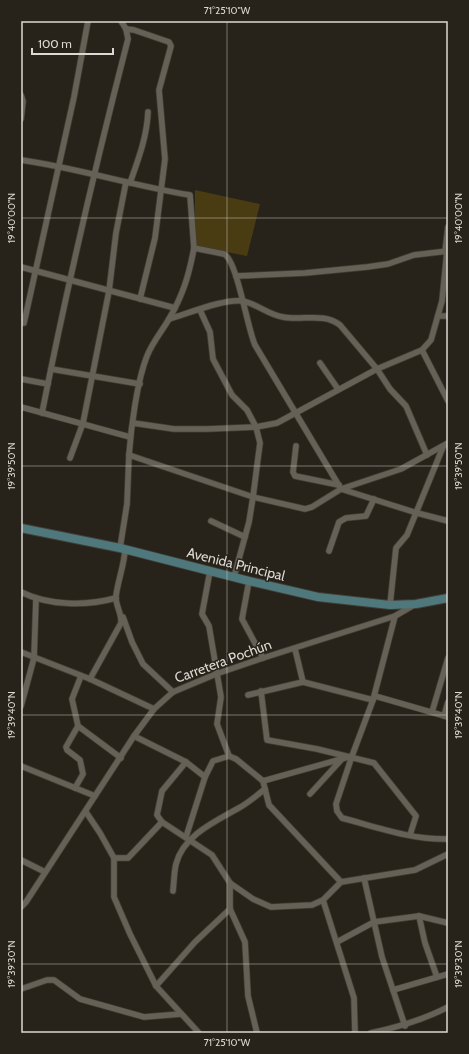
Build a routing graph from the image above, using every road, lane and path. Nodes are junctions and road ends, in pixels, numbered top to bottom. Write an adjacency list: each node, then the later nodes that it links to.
1 (88, 21): 8 (street)
2 (121, 21): 3 (street)
3 (126, 29): 9 (street); 11 (street)
4 (21, 95): 6 (street)
5 (148, 112): 10 (street)
6 (21, 119)
7 (21, 160): 8 (street)
8 (58, 165): 9 (street); 16 (street)
9 (93, 175): 10 (street); 18 (street)
10 (128, 183): 11 (street); 19 (street)
11 (161, 191): 13 (street); 20 (street)
12 (448, 227): 14 (street)
13 (194, 248): 17 (street); 22 (street)
14 (446, 251): 17 (street); 24 (street)
15 (21, 267): 16 (street)
16 (36, 272): 18 (street); 27 (street)
17 (236, 276): 21 (street)
18 (69, 280): 19 (street); 30 (street)
19 (109, 291): 20 (street); 32 (street)
20 (140, 299): 22 (street)
21 (242, 301): 23 (street); 31 (street); 40 (street)
22 (175, 308): 26 (street)
23 (200, 310): 26 (street); 43 (street)
24 (438, 316): 25 (street); 28 (street)
25 (448, 316)
26 (168, 319): 35 (street)
27 (24, 323)
28 (422, 350): 31 (street); 37 (street)
29 (320, 362): 36 (street)
30 (51, 369): 32 (street); 34 (street)
31 (377, 369): 36 (street); 48 (street)
32 (92, 376): 35 (street); 41 (street)
33 (21, 379): 34 (street)
34 (48, 384): 39 (street)
35 (140, 384): 42 (street)
36 (338, 390): 40 (street)
37 (448, 401)
38 (21, 407): 39 (street)
39 (42, 413): 41 (street)
40 (297, 414): 43 (street); 50 (street)
41 (83, 423): 44 (street); 49 (street)
42 (133, 423): 43 (street); 44 (street)
43 (256, 428): 51 (street)
44 (130, 437): 47 (street)
45 (446, 445): 48 (street); 53 (street)
46 (296, 446): 50 (street)
47 (129, 455): 51 (street); 58 (street)
48 (427, 455): 50 (street)
49 (70, 458)
50 (340, 487): 51 (street); 52 (street)
51 (253, 497): 57 (street)
52 (374, 499): 53 (street); 59 (street)
53 (417, 513): 55 (street); 68 (street)
54 (211, 521): 57 (street)
55 (448, 521)
56 (21, 528): 58 (main road, Avenida Principal)
57 (245, 538): 61 (street)
58 (122, 549): 60 (main road, Avenida Principal); 64 (street)
59 (329, 551)
60 (210, 571): 61 (main road, Avenida Principal); 76 (street)
61 (234, 577): 62 (main road, Avenida Principal)
62 (249, 582): 68 (main road, Avenida Principal); 74 (street)
63 (21, 592): 66 (street)
64 (116, 598): 66 (street); 69 (street)
65 (448, 598): 67 (main road, Avenida Principal)
66 (36, 599): 73 (street)
67 (416, 604): 68 (main road, Avenida Principal); 70 (street, Carretera Pochún)
68 (390, 605)
69 (122, 615): 78 (street); 81 (street)
70 (395, 616): 71 (street, Carretera Pochún); 83 (street)
71 (294, 649): 74 (street, Carretera Pochún); 79 (street)
72 (21, 652): 73 (street)
73 (34, 658): 77 (street); 85 (street)
74 (263, 658): 76 (street, Carretera Pochún)
75 (448, 658): 87 (street)
76 (216, 674): 81 (street, Carretera Pochún); 91 (street)
77 (81, 676): 78 (street); 89 (street)
78 (90, 679): 86 (street)
79 (303, 682): 80 (street); 83 (street)
80 (260, 691): 82 (street); 92 (street)
81 (173, 692): 86 (street, Carretera Pochún)
82 (248, 695)
83 (374, 698): 87 (street); 92 (street)
84 (448, 702): 88 (street)
85 (21, 706)
86 (154, 709): 90 (street, Carretera Pochún)
87 (432, 712): 88 (street)
88 (446, 716)
89 (78, 726): 93 (street); 99 (street)
90 (134, 736): 93 (street, Carretera Pochún); 95 (street)
91 (229, 756): 97 (street); 98 (street)
92 (352, 756): 94 (street); 105 (street); 105 (street)
93 (121, 758): 102 (street, Carretera Pochún)
94 (342, 759): 98 (street); 101 (street)
95 (186, 762): 97 (street); 104 (street)
96 (21, 766): 99 (street)
97 (205, 777): 106 (street)
98 (263, 781): 100 (street)
99 (75, 788): 102 (street)
100 (265, 789): 106 (street); 113 (street)
101 (310, 794)
102 (95, 796): 103 (street, Carretera Pochún)
103 (86, 812): 109 (street); 111 (street, Carretera Pochún)
104 (162, 822): 106 (street); 109 (street)
105 (410, 835): 107 (street)
106 (188, 838): 114 (street); 115 (street)
107 (448, 839)
108 (448, 854): 112 (street)
109 (114, 858): 125 (street)
110 (21, 860): 111 (street)
111 (45, 872): 117 (street, Carretera Pochún)
112 (364, 878): 113 (street); 120 (street)
113 (341, 882): 116 (street)
114 (230, 884): 116 (street); 118 (street)
115 (173, 891)
116 (323, 900): 122 (street)
117 (21, 907)
118 (230, 909): 125 (street); 132 (street)
119 (419, 916): 120 (street); 121 (street); 124 (street)
120 (374, 922): 122 (street); 127 (street)
121 (448, 923)
122 (337, 942): 133 (street)
123 (448, 974): 124 (street)
124 (437, 977): 127 (street)
125 (156, 986): 129 (street)
126 (21, 989): 129 (street)
127 (393, 990): 130 (street)
128 (448, 1007): 130 (street)
129 (181, 1014): 131 (street)
130 (405, 1026): 134 (street)
131 (199, 1033)
132 (257, 1033)
133 (355, 1033)
134 (371, 1033)

